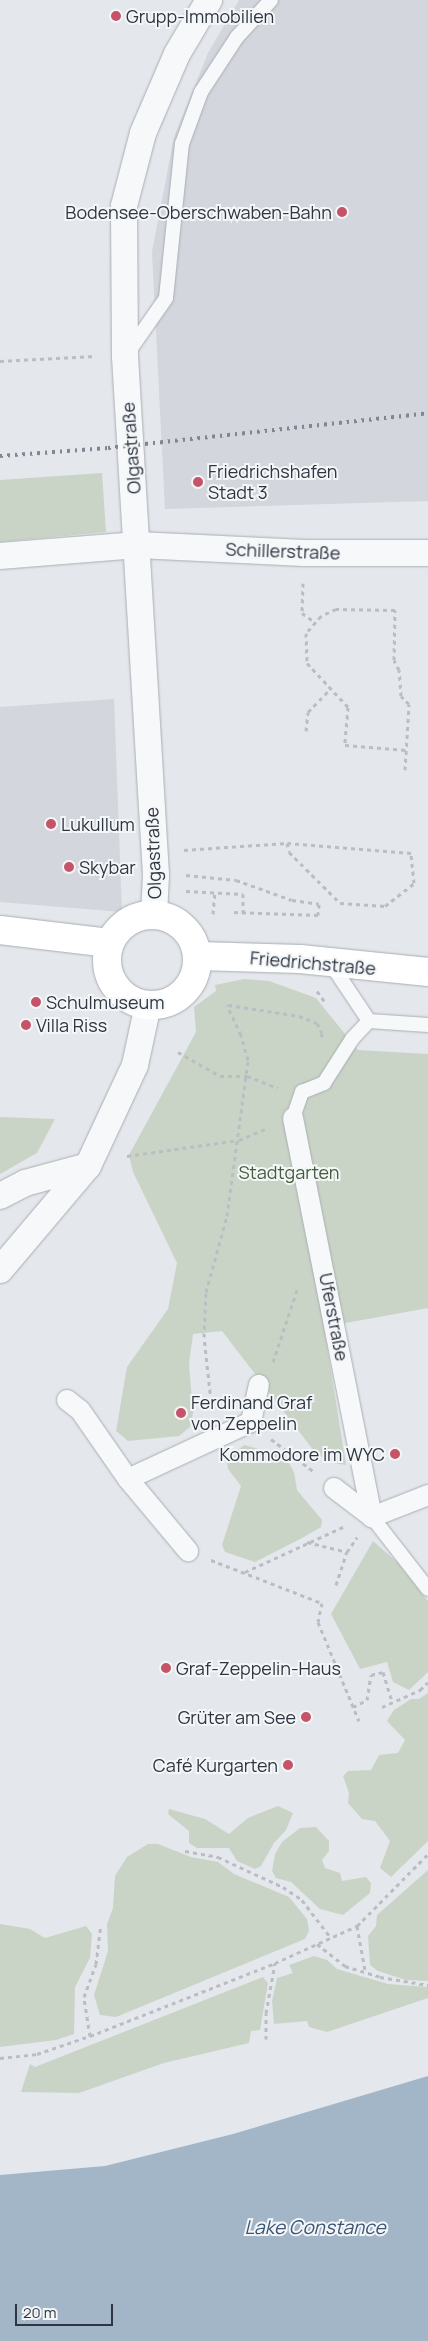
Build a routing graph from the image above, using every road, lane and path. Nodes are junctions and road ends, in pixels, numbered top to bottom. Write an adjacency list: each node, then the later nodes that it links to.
1 (209, 0): 3 (street, Olgastraße)
2 (271, 0): 3 (lane)
3 (113, 356): 4 (path); 5 (street, Olgastraße)
4 (0, 361)
5 (138, 544): 6 (street, Schillerstraße); 7 (street, Schillerstraße); 21 (street, Olgastraße)
6 (428, 553)
7 (0, 556)
8 (304, 580): 9 (path)
9 (315, 622): 10 (path); 12 (path)
10 (330, 689): 11 (path); 12 (path)
11 (306, 731)
12 (406, 750): 13 (path)
13 (405, 770)
14 (288, 843): 14 (path); 15 (path)
15 (182, 850)
16 (185, 874): 20 (path)
17 (186, 891): 18 (path)
18 (215, 892): 20 (path); 22 (path)
19 (231, 912): 20 (path)
20 (243, 913)
21 (154, 914): 24 (main road); 25 (main road)
22 (213, 914)
23 (0, 930): 24 (main road)
24 (109, 942): 28 (main road)
25 (198, 956): 26 (main road, Friedrichstraße); 28 (main road)
26 (331, 964): 27 (main road, Friedrichstraße); 29 (lane)
27 (428, 972)
28 (148, 1005): 37 (street)
29 (369, 1021): 30 (lane); 34 (lane)
30 (428, 1026)
31 (321, 1048): 33 (path)
32 (178, 1052): 33 (path)
33 (247, 1076): 34 (path); 36 (path)
34 (302, 1092): 35 (lane)
35 (293, 1118): 36 (path); 40 (street, Uferstraße)
36 (239, 1140): 37 (path); 43 (path)
37 (88, 1166): 38 (street); 39 (street)
38 (0, 1196)
39 (0, 1270)
40 (327, 1281): 41 (path); 49 (street, Uferstraße)
41 (259, 1385): 43 (street)
42 (68, 1400): 46 (street)
43 (251, 1422): 46 (street)
44 (277, 1443): 45 (path)
45 (308, 1467)
46 (128, 1479): 52 (street)
47 (334, 1488): 49 (street)
48 (428, 1496): 49 (street)
49 (372, 1516): 50 (path); 51 (path); 55 (lane)
50 (305, 1542): 51 (path); 53 (path)
51 (347, 1552): 54 (path)
52 (196, 1554): 53 (path)
53 (245, 1572): 58 (path)
54 (336, 1585)
55 (428, 1589)
56 (428, 1682): 57 (path)
57 (392, 1702): 58 (path); 59 (path)
58 (353, 1707): 60 (path)
59 (382, 1707)
60 (359, 1721)
61 (185, 1851): 65 (path)
62 (428, 1854): 64 (path)
63 (101, 1926): 70 (path)
64 (357, 1926): 65 (path); 68 (path)
65 (331, 1938): 66 (path)
66 (317, 1944): 67 (path); 68 (path)
67 (275, 1963): 70 (path); 71 (path)
68 (365, 1970): 69 (path)
69 (428, 1985)
70 (90, 2036): 72 (path)
71 (266, 2039)
72 (0, 2058)

